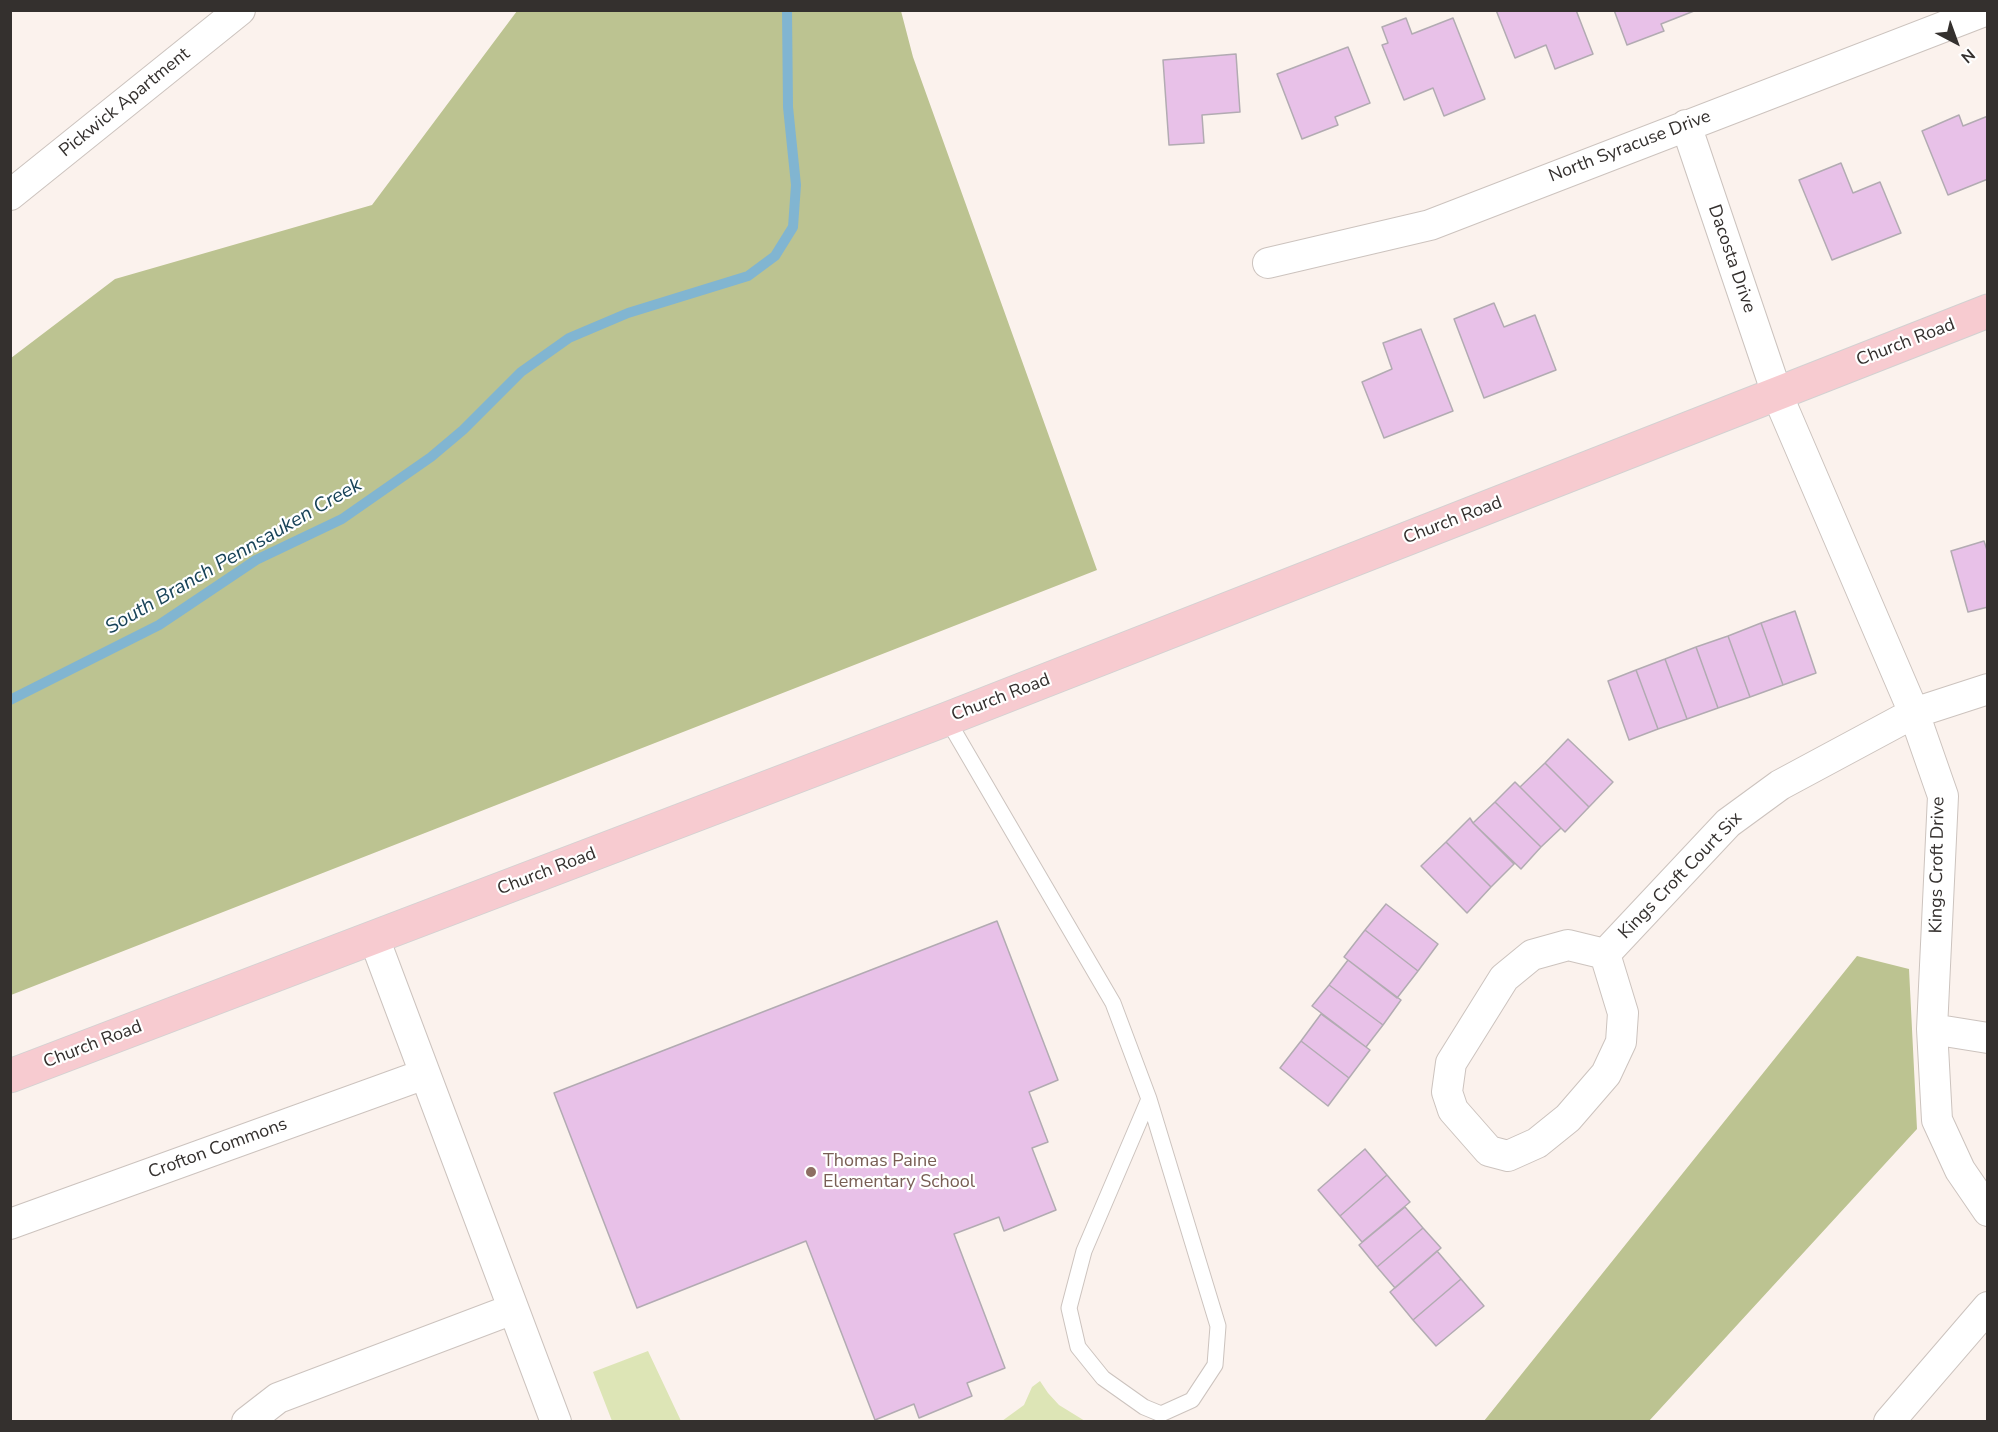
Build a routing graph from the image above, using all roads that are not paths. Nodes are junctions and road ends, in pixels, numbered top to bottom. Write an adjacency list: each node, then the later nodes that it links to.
1 (240, 10): 4 (street, Pickwick Apartment)
2 (1987, 10): 3 (street, North Syracuse Drive)
3 (1686, 125): 5 (street, North Syracuse Drive); 7 (street, Dacosta Drive)
4 (10, 195)
5 (1268, 263)
6 (1988, 311): 7 (main road, Church Road)
7 (1777, 394): 9 (street, Kings Croft Drive); 10 (main road, Church Road)
8 (1988, 689): 9 (street, Kings Croft Court Six)
9 (1914, 712): 12 (street, Kings Croft Court Six); 13 (street, Kings Croft Drive)
10 (947, 719): 11 (main road, Church Road); 17 (lane)
11 (374, 938): 15 (street); 16 (main road, Church Road)
12 (1605, 954): 12 (street, Kings Croft Court Six)
13 (1932, 1029): 14 (street); 18 (street, Kings Croft Drive)
14 (1988, 1038)
15 (425, 1074): 19 (street, Crofton Commons); 21 (street)
16 (10, 1076)
17 (1149, 1099): 17 (lane)
18 (1988, 1211)
19 (10, 1224)
20 (1988, 1307): 24 (street)
21 (513, 1309): 22 (street); 23 (street)
22 (247, 1422)
23 (556, 1422)
24 (1889, 1422)

